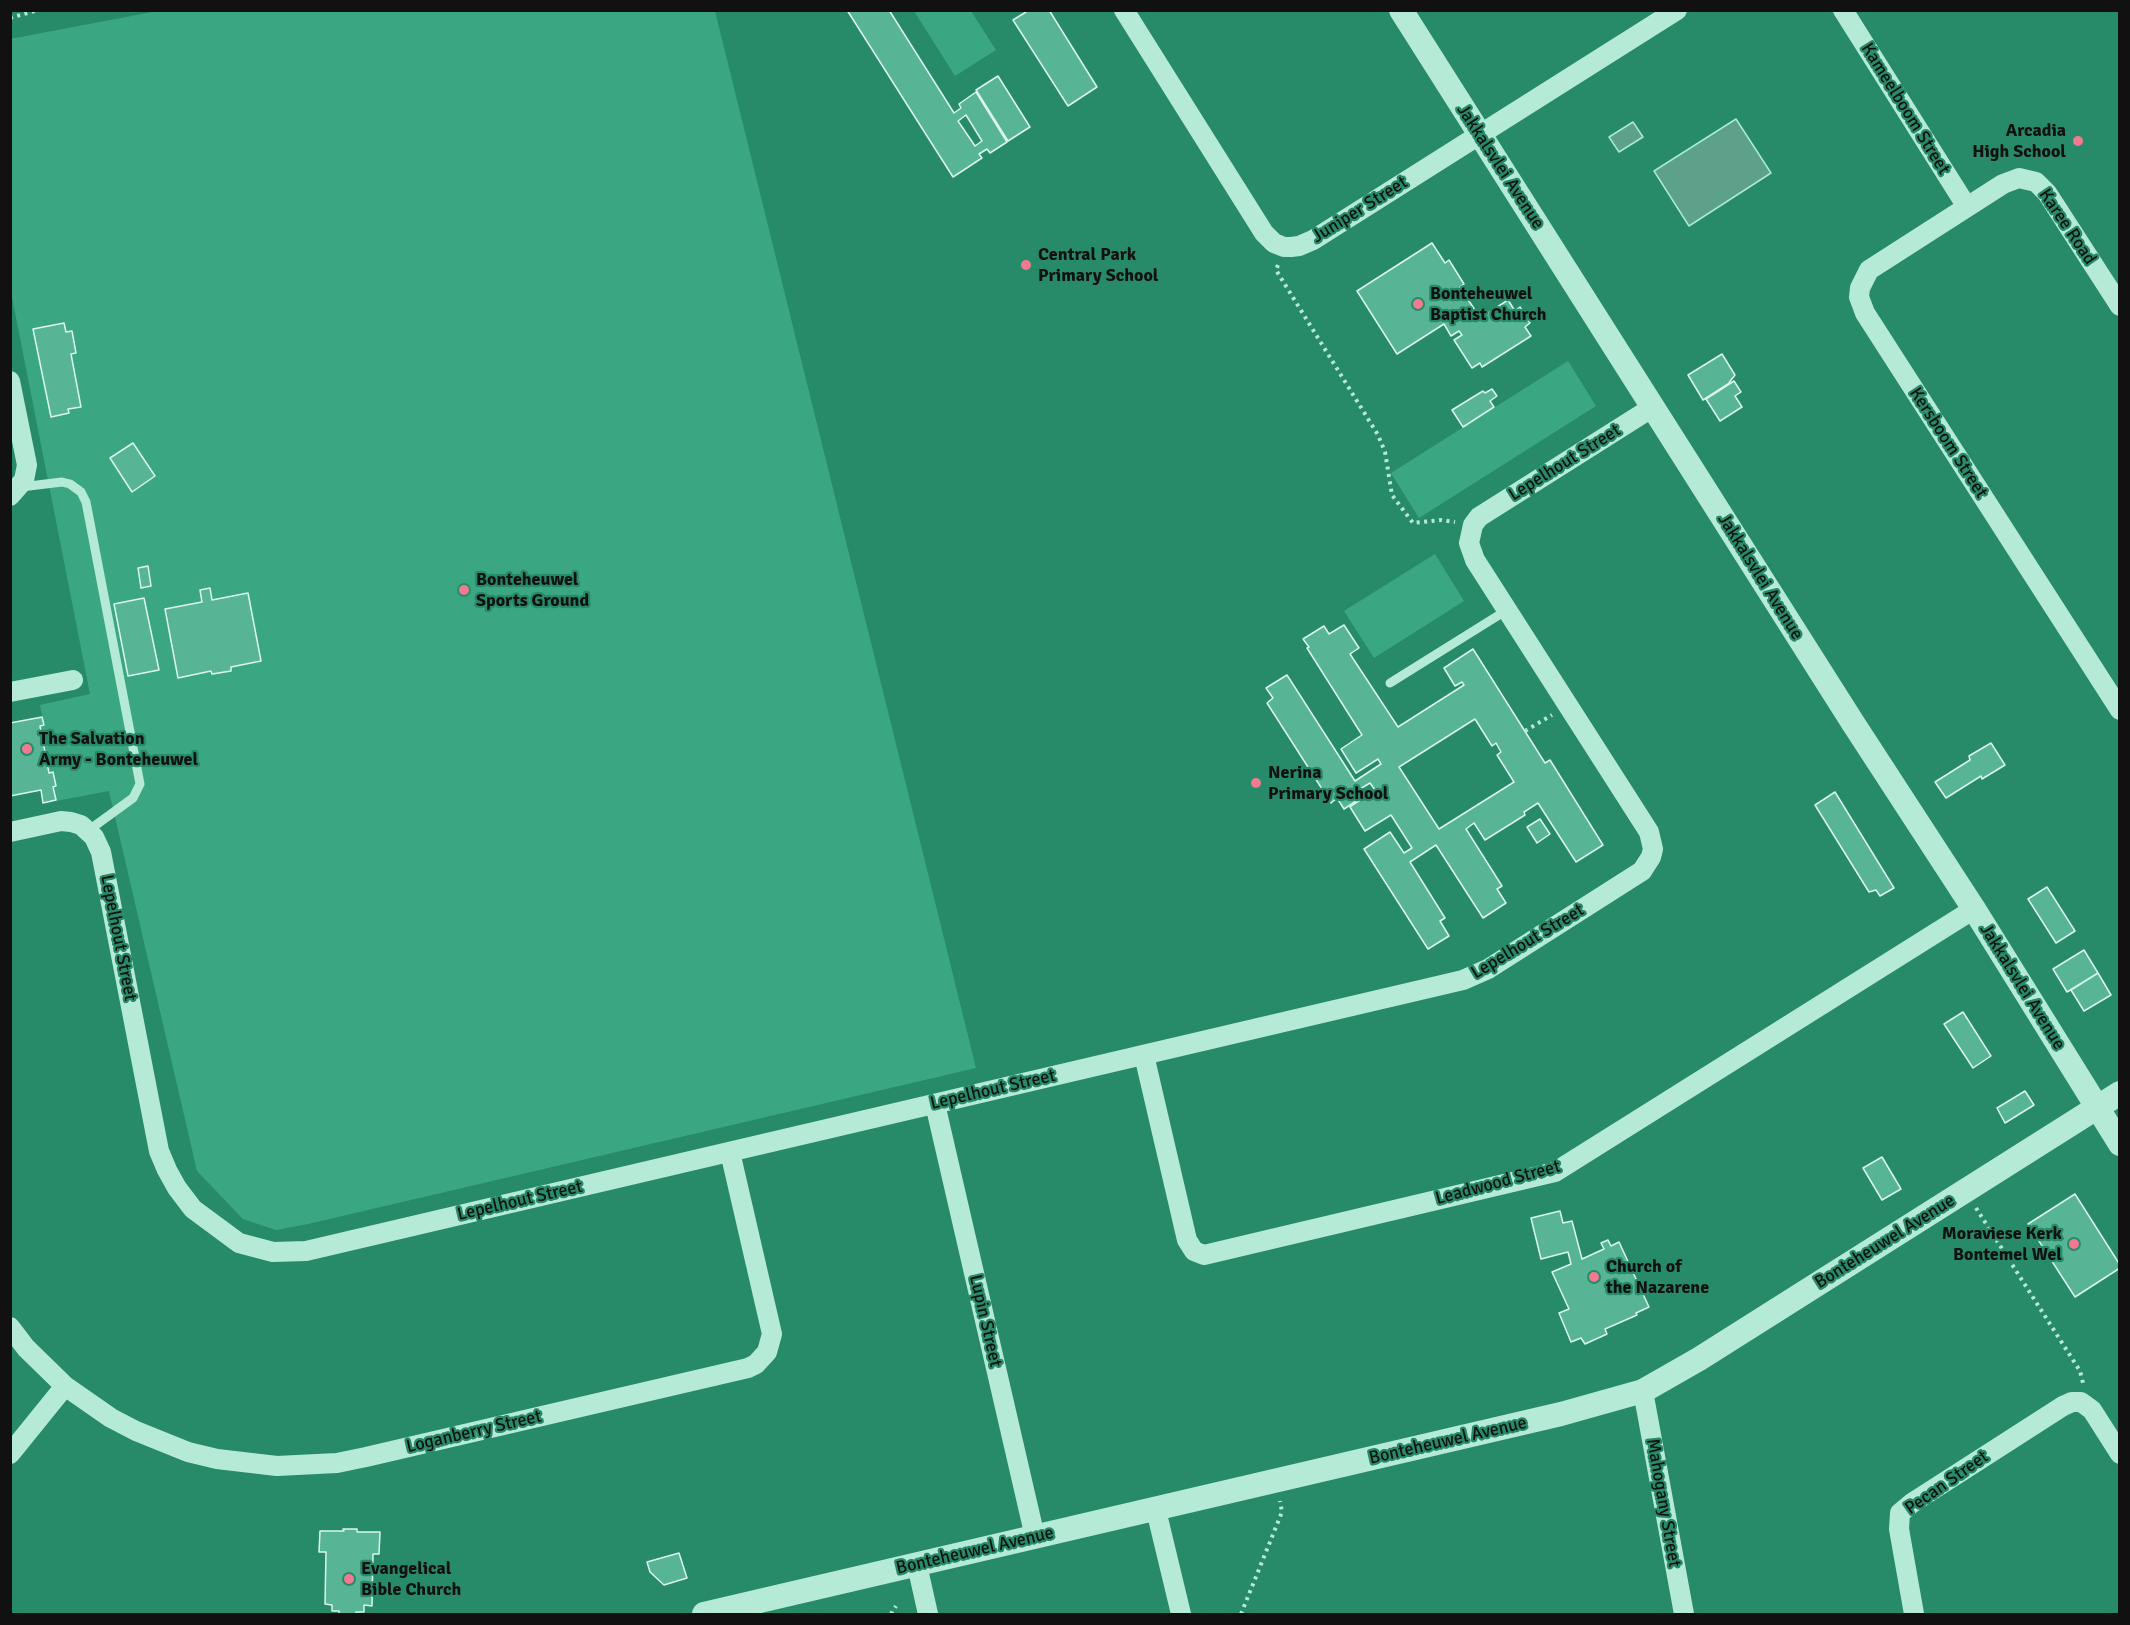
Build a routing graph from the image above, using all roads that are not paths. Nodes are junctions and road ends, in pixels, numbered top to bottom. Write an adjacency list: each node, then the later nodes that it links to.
1 (1124, 10): 5 (street, Juniper Street)
2 (1401, 10): 5 (street, Jakkalsvlei Avenue)
3 (1842, 10): 6 (street, Kameelboom Street)
4 (1674, 11): 5 (street, Juniper Street)
5 (1480, 135): 9 (street, Jakkalsvlei Avenue)
6 (1967, 207): 7 (street, Karee Road); 15 (street, Kersboom Street)
7 (2120, 306)
8 (10, 381): 10 (street)
9 (1653, 408): 11 (street, Lepelhout Street); 18 (street, Jakkalsvlei Avenue)
10 (15, 491): 16 (lane)
11 (1507, 610): 13 (lane); 19 (street, Lepelhout Street)
12 (73, 680): 14 (street)
13 (1390, 683)
14 (10, 692)
15 (2120, 710)
16 (88, 830): 17 (street); 24 (street, Lepelhout Street)
17 (10, 832)
18 (1974, 909): 19 (street, Leadwood Street); 22 (street, Jakkalsvlei Avenue)
19 (1144, 1055): 21 (street, Lepelhout Street)
20 (2120, 1093): 22 (street, Bonteheuwel Avenue)
21 (934, 1104): 24 (street, Lepelhout Street); 31 (street, Lupin Street)
22 (2096, 1108): 23 (street, Jakkalsvlei Avenue); 27 (street, Bonteheuwel Avenue)
23 (2120, 1144)
24 (730, 1152): 26 (street, Loganberry Street)
25 (10, 1327): 26 (street, Loganberry Street)
26 (65, 1386): 28 (street)
27 (1643, 1391): 30 (street, Bonteheuwel Avenue); 36 (street, Mahogany Street)
28 (10, 1454)
29 (2120, 1454): 37 (street, Pecan Street)
30 (1156, 1510): 31 (street, Bonteheuwel Avenue); 35 (street)
31 (1035, 1537): 32 (street, Bonteheuwel Avenue)
32 (917, 1565): 33 (street, Bonteheuwel Avenue); 34 (street)
33 (704, 1614)
34 (928, 1614)
35 (1181, 1614)
36 (1684, 1614)
37 (1914, 1614)

